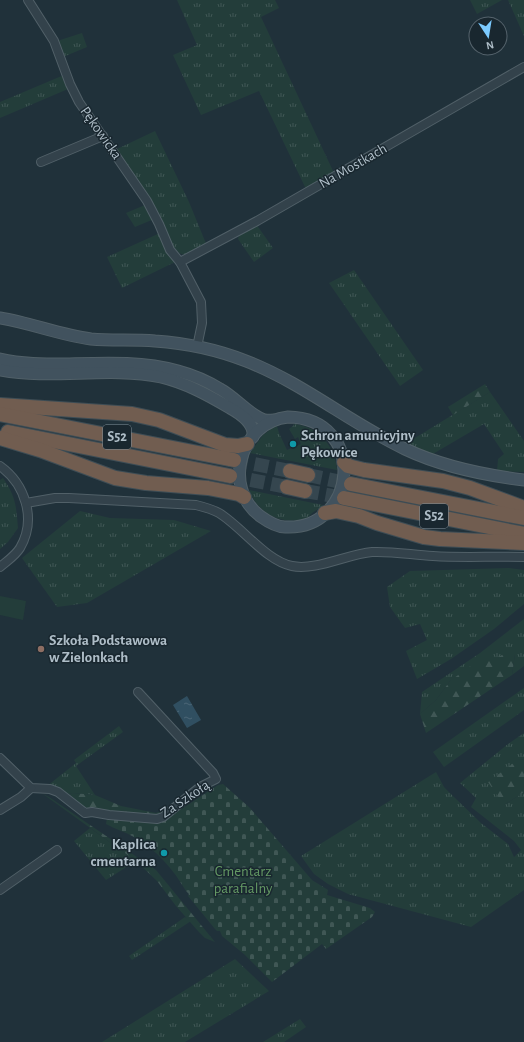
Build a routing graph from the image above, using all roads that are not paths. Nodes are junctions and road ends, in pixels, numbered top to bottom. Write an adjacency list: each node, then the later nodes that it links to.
1 (28, 0): 3 (street, Pękowicka)
2 (524, 67): 5 (street, Na Mostkach)
3 (103, 136): 4 (street); 5 (street, Pękowicka)
4 (41, 162)
5 (180, 262): 7 (street, Pękowicka)
6 (0, 318): 7 (main road)
7 (197, 347): 22 (main road)
8 (0, 359): 12 (main road)
9 (0, 370): 15 (main road)
10 (0, 405): 15 (highway)
11 (0, 414): 16 (highway, S52)
12 (274, 420): 15 (main road); 17 (main road)
13 (0, 430): 21 (highway, S52)
14 (0, 438): 26 (highway)
15 (250, 441): 26 (main road)
16 (234, 460)
17 (344, 462): 29 (highway); 30 (main road)
18 (0, 466): 28 (street)
19 (290, 471): 20 (highway)
20 (308, 475)
21 (230, 476)
22 (524, 480)
23 (351, 484): 31 (highway, S52)
24 (287, 487): 25 (highway)
25 (305, 491)
26 (244, 496): 30 (main road)
27 (344, 498): 32 (highway, S52)
28 (26, 503): 34 (street); 35 (street)
29 (524, 508)
30 (325, 513): 33 (highway)
31 (524, 518)
32 (524, 534)
33 (524, 543)
34 (524, 557)
35 (0, 567)
36 (138, 692): 38 (street, Za Szkołą)
37 (0, 758): 38 (street)
38 (31, 788): 39 (street)
39 (0, 810)
40 (57, 850): 41 (street)
41 (0, 890)

